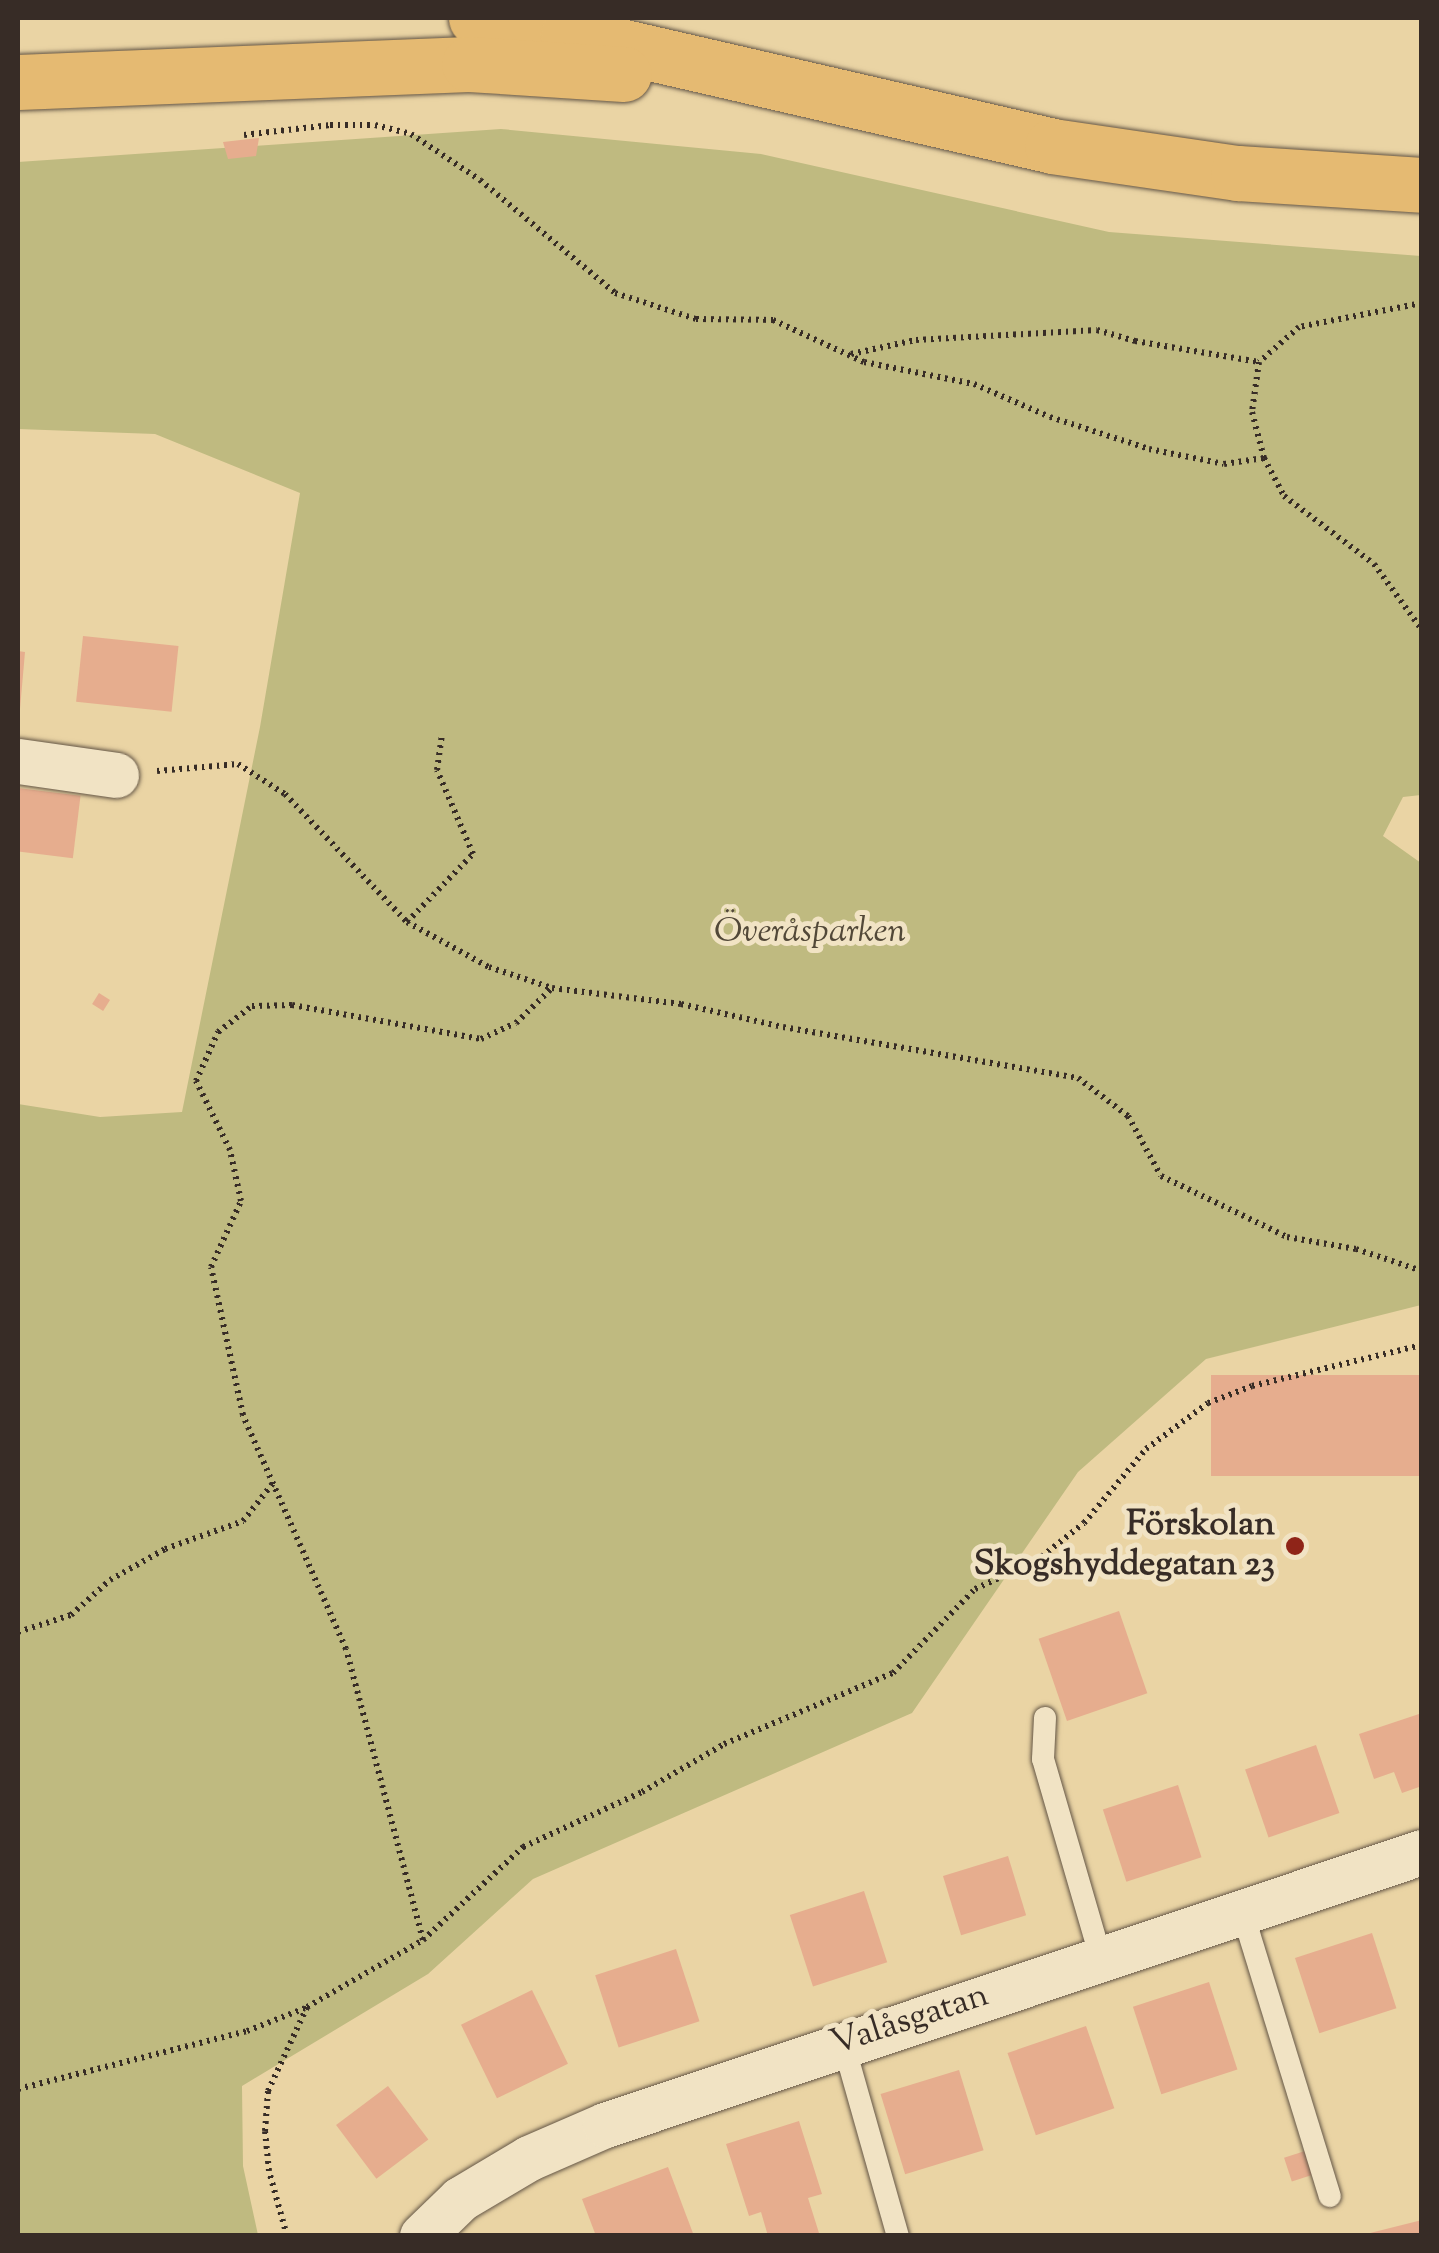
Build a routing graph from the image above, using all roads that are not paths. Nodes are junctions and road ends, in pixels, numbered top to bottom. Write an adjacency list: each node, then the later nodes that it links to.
1 (476, 18): 2 (highway)
2 (767, 78): 3 (highway); 4 (highway)
3 (18, 82)
4 (1422, 185)
5 (18, 762): 6 (street)
6 (116, 774)
7 (1044, 1718): 10 (lane)
8 (1422, 1852): 9 (street, Valåsgatan)
9 (1243, 1914): 10 (street, Valåsgatan); 12 (lane)
10 (1102, 1958): 11 (street, Valåsgatan)
11 (843, 2042): 13 (street, Valåsgatan); 14 (lane)
12 (1330, 2196)
13 (422, 2236)
14 (898, 2236)

